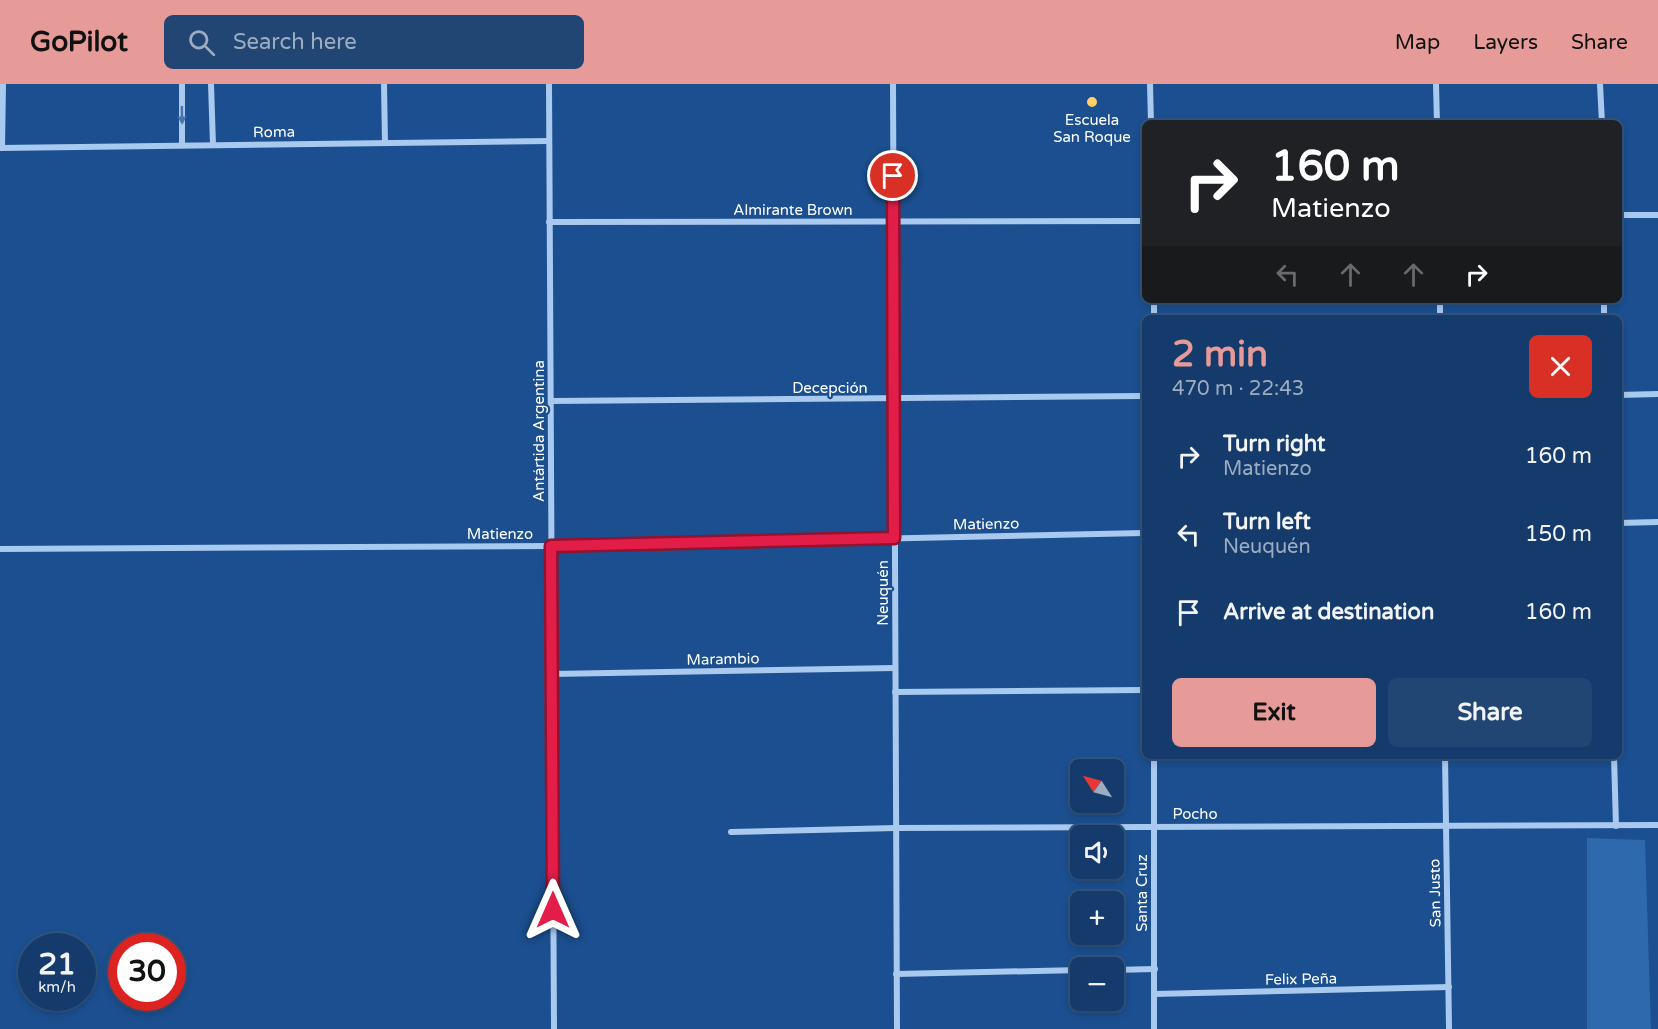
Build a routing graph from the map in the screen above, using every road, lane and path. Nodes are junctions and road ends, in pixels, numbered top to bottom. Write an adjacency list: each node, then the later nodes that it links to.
1 (3, 84): 17 (street)
2 (182, 84): 15 (street, one-way to 15)
3 (211, 84): 16 (street)
4 (384, 84): 14 (street)
5 (549, 84): 13 (street, Antártida Argentina)
6 (893, 84): 22 (street, Neuquén)
7 (1150, 84): 10 (street)
8 (1436, 84): 11 (street)
9 (1600, 84): 12 (street)
10 (1151, 120)
11 (1437, 120)
12 (1602, 120)
13 (549, 141): 14 (street, Roma); 21 (street, Antártida Argentina)
14 (385, 143): 16 (street, Roma)
15 (182, 145): 16 (street, Roma); 17 (street, Roma)
16 (213, 145)
17 (1, 148)
18 (1622, 215): 19 (street)
19 (1658, 215)
20 (1142, 221): 22 (street, Almirante Brown)
21 (549, 222): 22 (street, Almirante Brown); 27 (street, Antártida Argentina)
22 (893, 222): 26 (street, Neuquén)
23 (1658, 394): 24 (street)
24 (1622, 395)
25 (1142, 396): 26 (street, Decepción)
26 (894, 399): 27 (street, Decepción); 31 (street, Neuquén)
27 (551, 401): 32 (street, Antártida Argentina)
28 (1658, 522): 29 (street)
29 (1622, 523)
30 (1142, 533): 31 (street, Matienzo)
31 (894, 538): 32 (street, Matienzo); 34 (street, Neuquén)
32 (551, 546): 33 (street, Matienzo); 35 (street, Antártida Argentina)
33 (0, 549)
34 (895, 668): 35 (street, Marambio); 37 (street, Neuquén)
35 (552, 674): 53 (street, Antártida Argentina)
36 (1142, 690): 37 (street)
37 (895, 692): 45 (street, Neuquén)
38 (1154, 759): 44 (street, Santa Cruz)
39 (1445, 759): 42 (street, San Justo)
40 (1614, 759): 43 (street)
41 (1658, 825): 43 (street, Pocho)
42 (1446, 826): 43 (street, Pocho); 44 (street, Pocho); 51 (street, San Justo)
43 (1616, 826)
44 (1154, 827): 45 (street, Pocho); 47 (street, Santa Cruz)
45 (896, 828): 46 (street, Pocho); 50 (street, Neuquén)
46 (731, 832)
47 (1155, 969): 49 (street); 52 (street, Santa Cruz)
48 (1070, 970): 50 (street)
49 (1124, 970)
50 (896, 974): 54 (street, Neuquén)
51 (1449, 987): 52 (street, Felix Peña); 56 (street, San Justo)
52 (1154, 994): 55 (street, Santa Cruz)
53 (554, 1029)
54 (897, 1029)
55 (1154, 1029)
56 (1449, 1029)

